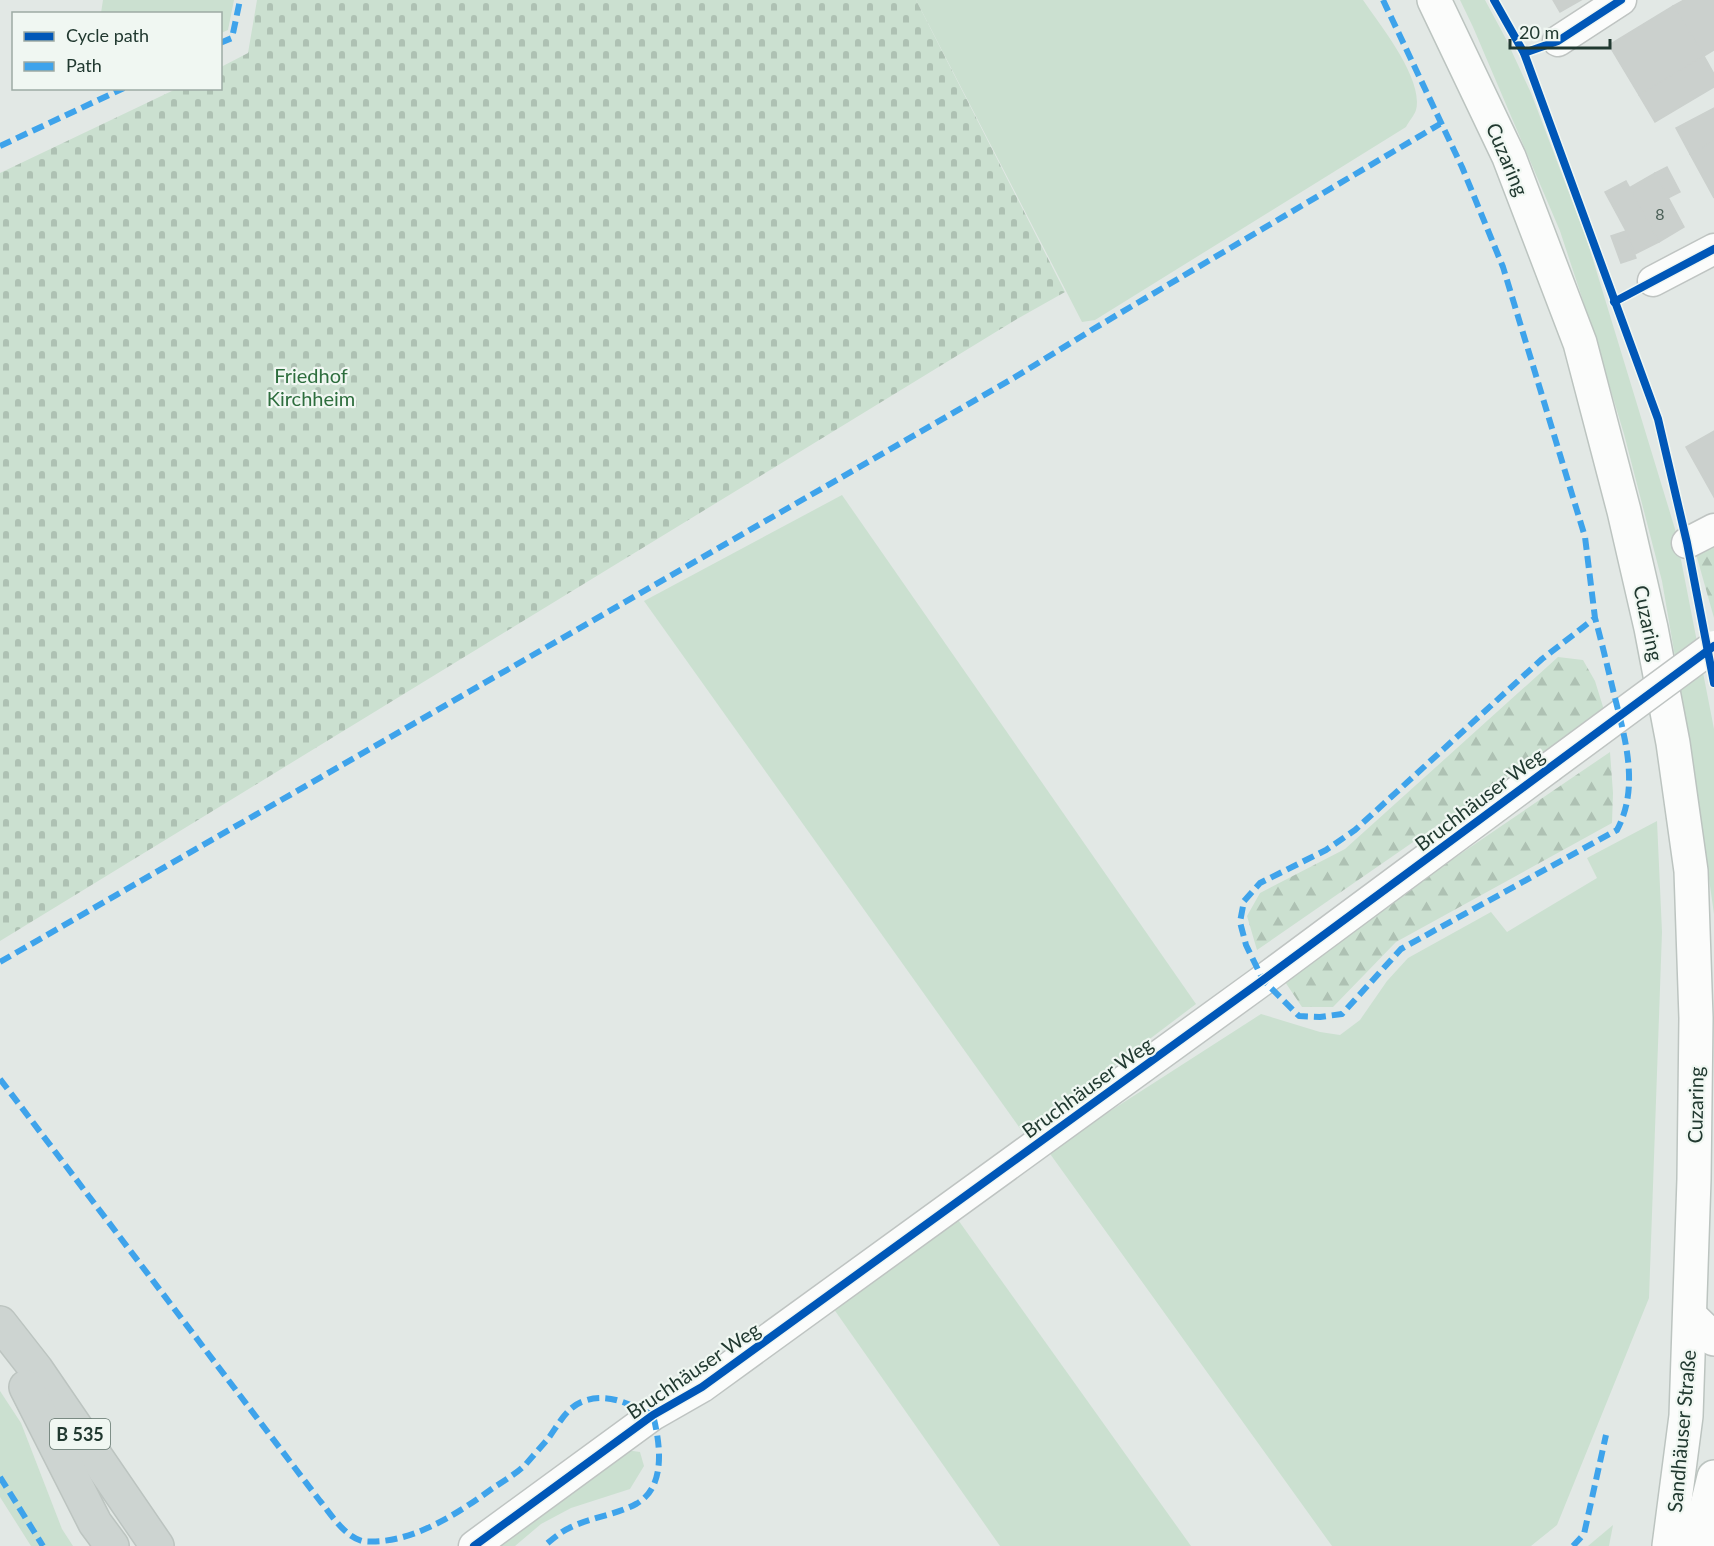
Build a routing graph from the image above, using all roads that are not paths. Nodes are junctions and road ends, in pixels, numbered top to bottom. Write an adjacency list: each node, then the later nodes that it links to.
1 (1434, 0): 9 (main road, Cuzaring)
2 (1621, 0): 3 (street)
3 (1558, 41)
4 (1714, 249): 5 (street)
5 (1653, 281)
6 (1714, 529): 7 (street)
7 (1687, 543)
8 (1714, 646): 16 (street, Bruchhäuser Weg, bridge)
9 (1702, 1316): 12 (main road, Sandhäuser Straße); 17 (main road, Sandhäuser Straße)
10 (0, 1323): 15 (main road, B 535)
11 (0, 1338): 14 (main road, B 535)
12 (1714, 1339)
13 (1714, 1477): 18 (main road)
14 (112, 1546)
15 (157, 1546)
16 (474, 1546)
17 (1670, 1546)
18 (1697, 1546)

